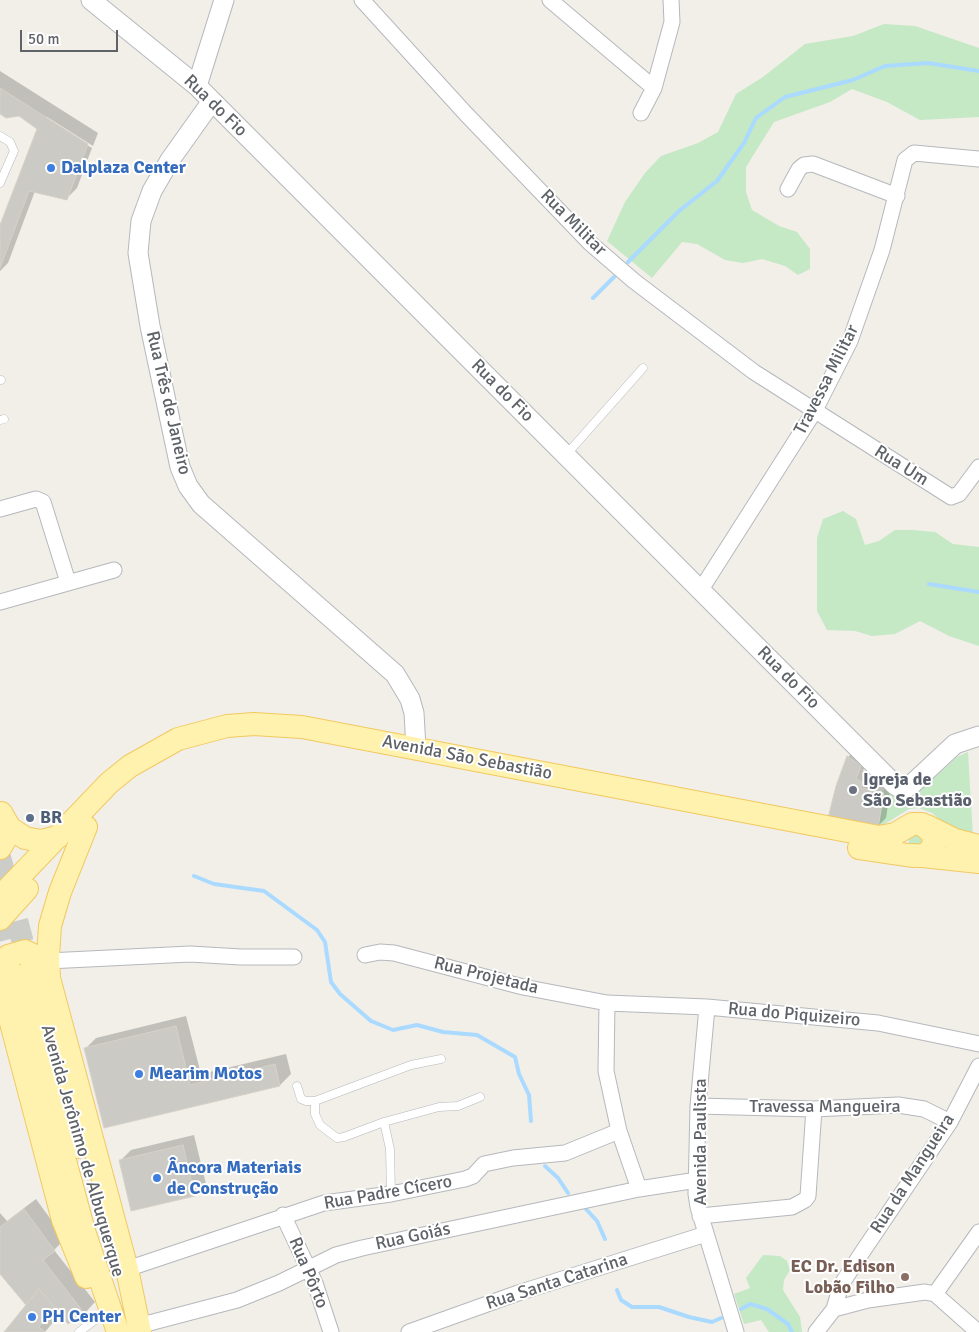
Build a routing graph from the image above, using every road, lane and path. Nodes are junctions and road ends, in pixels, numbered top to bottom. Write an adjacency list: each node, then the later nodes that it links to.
1 (91, 0): 6 (street, Rua do Fio)
2 (224, 0): 6 (street)
3 (362, 0): 16 (street, Rua Militar)
4 (550, 0): 7 (street)
5 (672, 0): 7 (street)
6 (197, 86): 8 (street, Rua do Fio)
7 (654, 88): 9 (street)
8 (212, 101): 17 (street, Rua do Fio); 25 (street, Rua Três de Janeiro)
9 (641, 114)
10 (0, 136): 12 (lane)
11 (979, 159): 14 (street, Travessa Militar)
12 (0, 183)
13 (788, 189): 14 (street)
14 (897, 196): 16 (street, Travessa Militar)
15 (643, 368): 17 (lane)
16 (814, 412): 18 (street, Rua Um); 22 (street, Travessa Militar)
17 (566, 455): 22 (street, Rua do Fio)
18 (979, 467)
19 (0, 509): 21 (street)
20 (114, 570): 21 (street)
21 (68, 582): 23 (street)
22 (700, 591): 24 (street, Rua do Fio)
23 (0, 602)
24 (979, 736)
25 (416, 748): 28 (main road, Avenida São Sebastião); 29 (main road, Avenida São Sebastião)
26 (1, 810): 29 (main road); 31 (main road)
27 (86, 827): 32 (main road, Avenida São Sebastião); 35 (main road, Avenida São Sebastião); 38 (main road)
28 (917, 827): 30 (main road); 32 (main road)
29 (58, 837): 34 (main road, Avenida São Sebastião)
30 (979, 846)
31 (0, 848)
32 (917, 856): 33 (main road, Avenida São Sebastião)
33 (979, 862)
34 (0, 897)
35 (0, 919)
36 (365, 955): 39 (street, Rua Projetada)
37 (294, 957): 38 (street)
38 (18, 978): 59 (main road); 63 (main road); 64 (main road, Avenida Jerônimo de Albuquerque)
39 (607, 1003): 40 (street, Rua do Piquizeiro); 51 (street)
40 (707, 1007): 41 (street, Rua do Piquizeiro); 47 (street, Avenida Paulista)
41 (979, 1044)
42 (441, 1059): 46 (lane)
43 (979, 1066): 50 (street, Rua da Mangueira)
44 (297, 1086): 46 (lane)
45 (480, 1097): 49 (lane)
46 (315, 1102): 49 (lane)
47 (698, 1106): 48 (street, Travessa Mangueira); 52 (street, Avenida Paulista)
48 (814, 1109): 50 (street, Travessa Mangueira); 56 (street)
49 (384, 1122): 54 (lane)
50 (950, 1122): 62 (street, Rua da Mangueira)
51 (619, 1131): 53 (street); 54 (street, Rua Padre Cícero)
52 (697, 1180): 53 (street, Rua Goiás); 56 (street, Avenida Paulista)
53 (639, 1189): 60 (street, Rua Goiás)
54 (391, 1194): 55 (street, Rua Padre Cícero)
55 (283, 1214): 59 (street, Rua Padre Cícero); 60 (street, Rua Pôrto)
56 (700, 1216): 58 (street, Avenida Paulista)
57 (979, 1232): 61 (street)
58 (706, 1234): 67 (street, Rua Santa Catarina); 68 (street, Avenida Paulista)
59 (127, 1269): 64 (main road)
60 (307, 1269): 64 (street, Rua Goiás); 66 (street, Rua Pôrto)
61 (935, 1294): 62 (street); 70 (street)
62 (834, 1309): 69 (street, Rua da Mangueira)
63 (108, 1323): 65 (lane)
64 (133, 1331)
65 (79, 1332)
66 (331, 1332)
67 (409, 1332)
68 (735, 1332)
69 (816, 1332)
70 (978, 1332)

